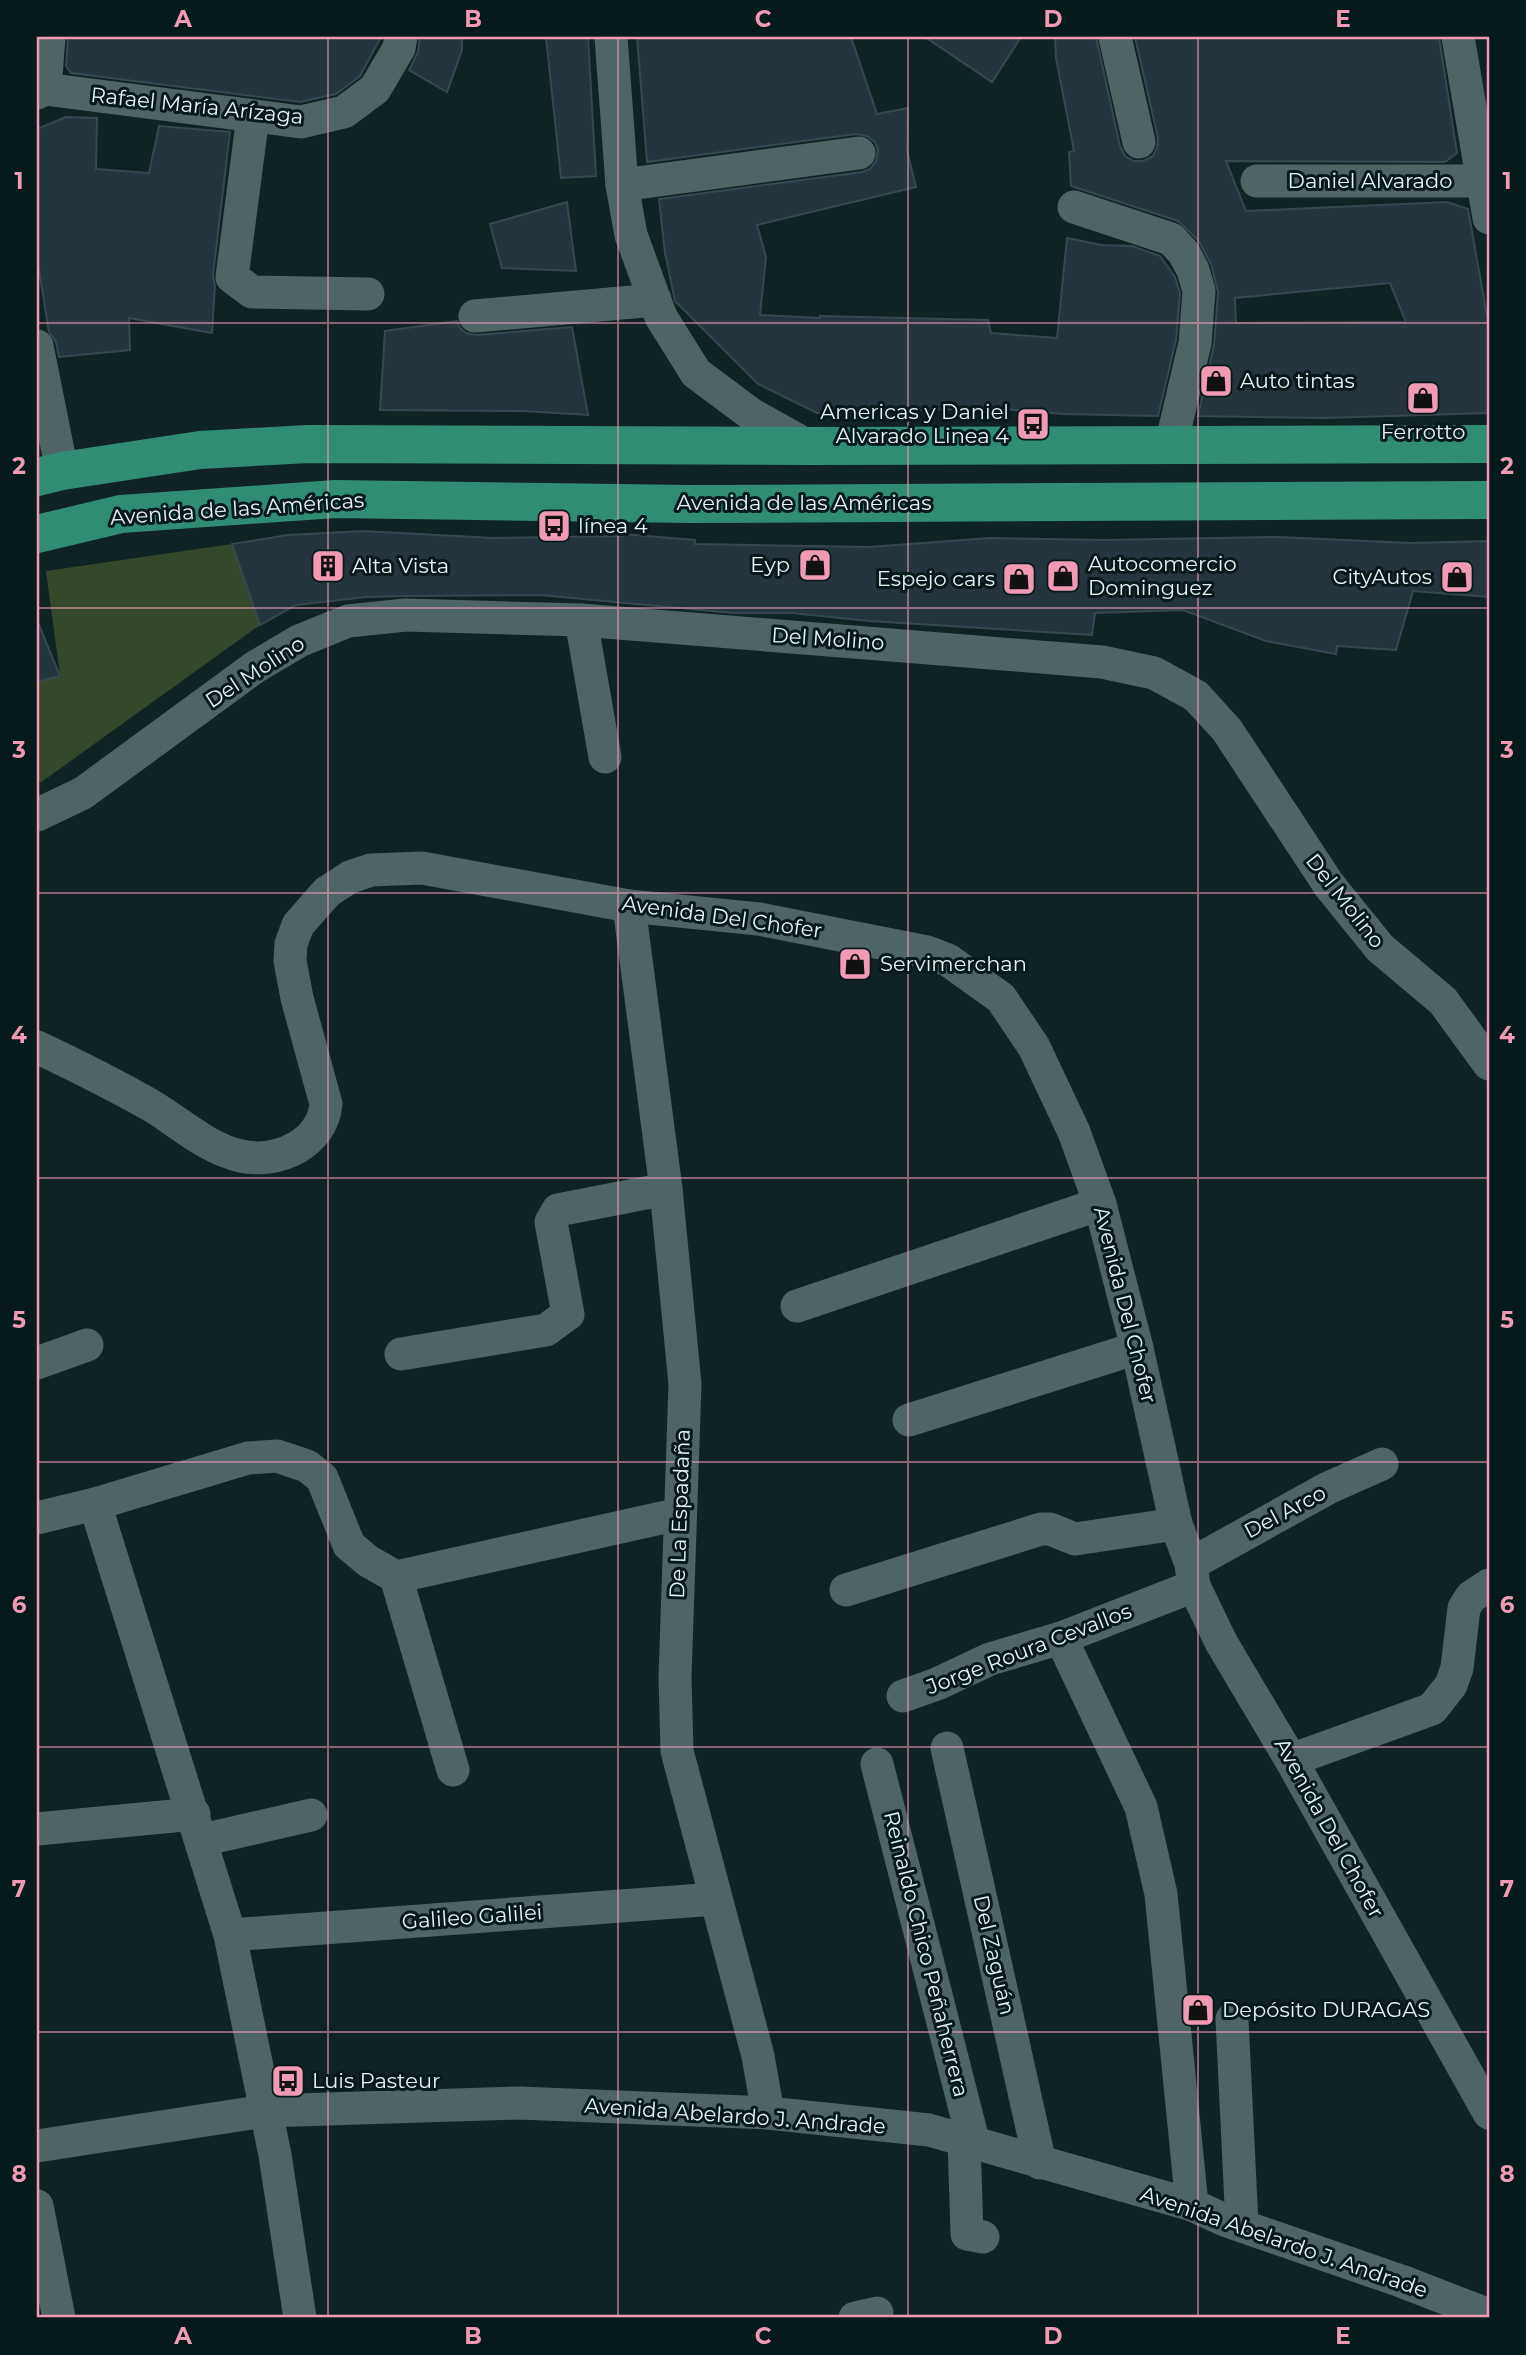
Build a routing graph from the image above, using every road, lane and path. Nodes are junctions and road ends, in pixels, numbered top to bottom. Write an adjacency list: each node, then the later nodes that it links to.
1 (49, 37): 6 (street)
2 (401, 37): 7 (street, Rafael María Arízaga)
3 (611, 37): 12 (street)
4 (1115, 37): 8 (street)
5 (1458, 37): 11 (street, Daniel Alvarado)
6 (41, 91): 7 (street, Rafael María Arízaga)
7 (254, 116): 15 (street)
8 (1139, 142)
9 (859, 153): 12 (street)
10 (1257, 181): 11 (street, Daniel Alvarado)
11 (1482, 181): 14 (street, Daniel Alvarado)
12 (621, 185): 16 (street)
13 (1074, 207): 19 (street)
14 (1489, 218)
15 (368, 294)
16 (655, 300): 17 (street); 21 (street)
17 (475, 316)
18 (37, 346): 22 (street)
19 (1171, 444): 20 (main road); 21 (main road)
20 (1489, 444)
21 (808, 446): 22 (main road)
22 (49, 474)
23 (1489, 500): 24 (main road, Avenida de las Américas)
24 (37, 534)
25 (581, 620): 26 (street); 27 (street, Del Molino); 30 (street, Del Molino)
26 (605, 757)
27 (37, 815)
28 (629, 906): 29 (street, Avenida Del Chofer); 31 (street, De La Espadaña); 32 (street, Avenida Del Chofer)
29 (37, 1047)
30 (1489, 1064)
31 (666, 1189): 36 (street); 41 (street, De La Espadaña)
32 (1100, 1203): 33 (street); 35 (street, Avenida Del Chofer)
33 (797, 1306)
34 (87, 1345): 37 (street)
35 (1137, 1348): 38 (street); 43 (street, Avenida Del Chofer)
36 (401, 1354)
37 (37, 1363)
38 (909, 1420)
39 (1381, 1464): 44 (street, Del Arco)
40 (95, 1504): 42 (street); 45 (street); 55 (street)
41 (679, 1514): 45 (street); 57 (street, De La Espadaña)
42 (37, 1518)
43 (1176, 1524): 44 (street, Avenida Del Chofer); 47 (street)
44 (1193, 1575): 48 (street, Jorge Roura Cevallos); 51 (street, Avenida Del Chofer)
45 (396, 1577): 53 (street)
46 (1489, 1585): 51 (street)
47 (846, 1590)
48 (1060, 1639): 49 (street, Jorge Roura Cevallos); 67 (street)
49 (903, 1696)
50 (947, 1748): 65 (street, Del Zaguán)
51 (1291, 1760): 62 (street, Avenida Del Chofer)
52 (877, 1764): 63 (street, Reinaldo Chico Peñaherrera)
53 (453, 1770)
54 (311, 1815): 55 (street)
55 (198, 1827): 56 (street); 58 (street)
56 (37, 1829)
57 (715, 1899): 58 (street, Galileo Galilei); 61 (street, De La Espadaña)
58 (230, 1935): 60 (street)
59 (1232, 2019): 68 (street)
60 (265, 2111): 61 (street, Avenida Abelardo J. Andrade); 64 (street, Avenida Abelardo J. Andrade); 71 (street)
61 (768, 2113): 63 (street, Avenida Abelardo J. Andrade)
62 (1489, 2113)
63 (969, 2142): 65 (street, Avenida Abelardo J. Andrade); 69 (street, Reinaldo Chico Peñaherrera)
64 (37, 2146)
65 (1040, 2163): 67 (street, Avenida Abelardo J. Andrade)
66 (37, 2206): 72 (street)
67 (1192, 2206): 68 (street, Avenida Abelardo J. Andrade)
68 (1242, 2225): 70 (street, Avenida Abelardo J. Andrade)
69 (983, 2237)
70 (1489, 2315)
71 (295, 2317)
72 (59, 2318)

